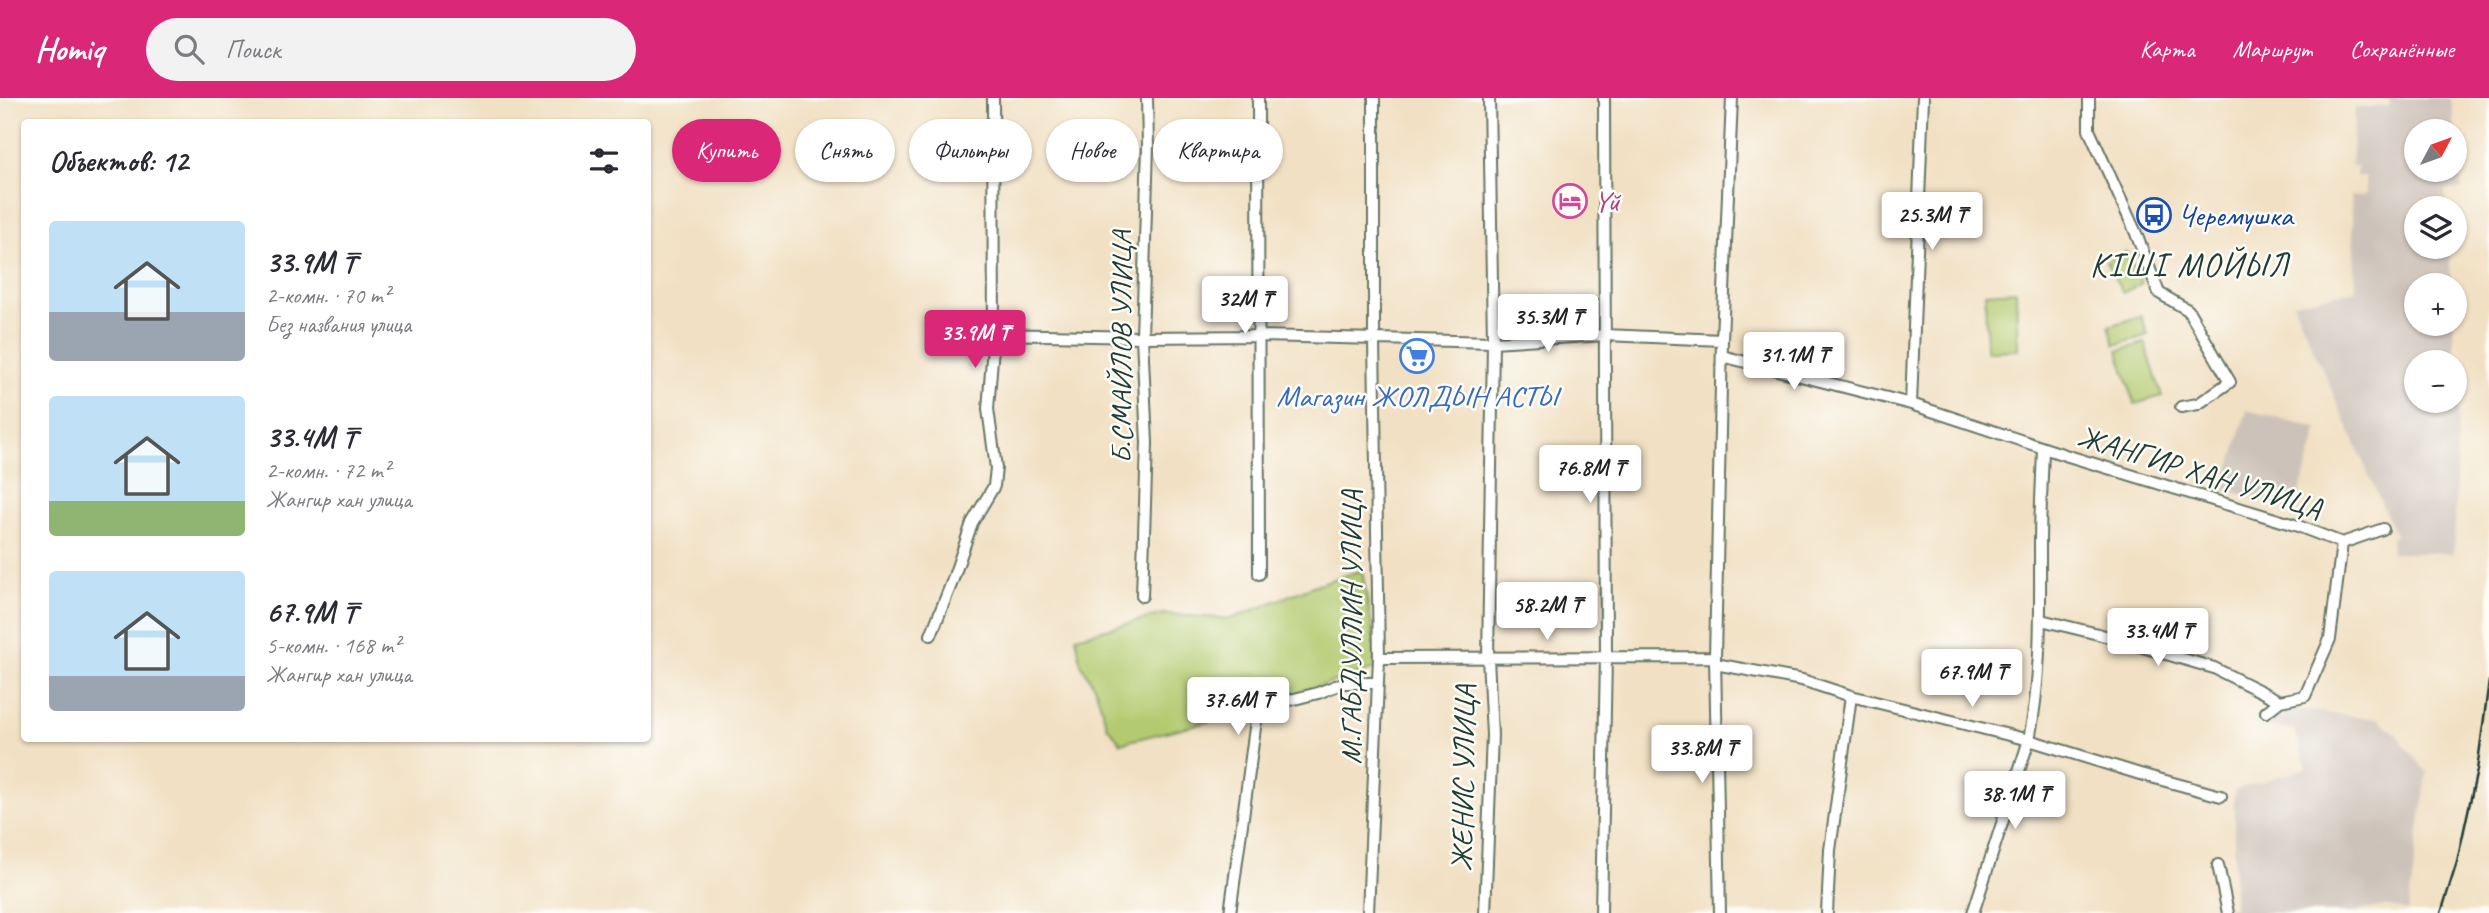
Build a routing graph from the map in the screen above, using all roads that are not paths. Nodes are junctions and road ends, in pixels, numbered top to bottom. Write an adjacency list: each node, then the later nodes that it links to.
1 (993, 98): 10 (street)
2 (1147, 98): 13 (street, Б.СМАЙЛОВ УЛИЦА)
3 (1258, 98): 12 (street)
4 (1374, 98): 14 (street, М.ГАБДУЛЛИН УЛИЦА)
5 (1489, 98): 16 (street, ЖЕНИС УЛИЦА)
6 (1604, 98): 11 (street)
7 (1732, 98): 15 (street)
8 (1923, 98): 18 (street)
9 (2089, 98): 19 (street)
10 (994, 334): 13 (street); 26 (street)
11 (1605, 335): 15 (street); 16 (street); 29 (street)
12 (1260, 336): 13 (street); 14 (street); 23 (street)
13 (1142, 337): 24 (street, Б.СМАЙЛОВ УЛИЦА)
14 (1374, 340): 16 (street); 28 (street, М.ГАБДУЛЛИН УЛИЦА)
15 (1722, 340): 17 (street)
16 (1493, 342): 27 (street, ЖЕНИС УЛИЦА)
17 (1722, 356): 18 (street, ЖАНГИР ХАН УЛИЦА); 30 (street)
18 (1911, 404): 20 (street, ЖАНГИР ХАН УЛИЦА)
19 (2181, 407)
20 (2043, 449): 22 (street, ЖАНГИР ХАН УЛИЦА); 25 (street, ЖАНГИР ХАН УЛИЦА)
21 (2383, 529): 22 (street, ЖАНГИР ХАН УЛИЦА)
22 (2342, 543): 33 (street, ЖАНГИР ХАН УЛИЦА)
23 (1259, 574)
24 (1142, 596)
25 (2041, 620): 33 (street); 35 (street, ЖАНГИР ХАН УЛИЦА)
26 (931, 635)
27 (1488, 657): 28 (street); 29 (street); 40 (street, ЖЕНИС УЛИЦА)
28 (1379, 658): 31 (street, М.ГАБДУЛЛИН УЛИЦА)
29 (1606, 658): 30 (street); 41 (street)
30 (1715, 660): 32 (street); 42 (street)
31 (1378, 682): 38 (street); 39 (street, М.ГАБДУЛЛИН УЛИЦА)
32 (1851, 696): 35 (street); 43 (street)
33 (2280, 701): 34 (street, ЖАНГИР ХАН УЛИЦА)
34 (2266, 712)
35 (2029, 740): 36 (street); 44 (street, ЖАНГИР ХАН УЛИЦА)
36 (2221, 796)
37 (2218, 865): 45 (street)
38 (1230, 913)
39 (1368, 913)
40 (1485, 913)
41 (1601, 913)
42 (1720, 913)
43 (1827, 913)
44 (1973, 913)
45 (2228, 913)

